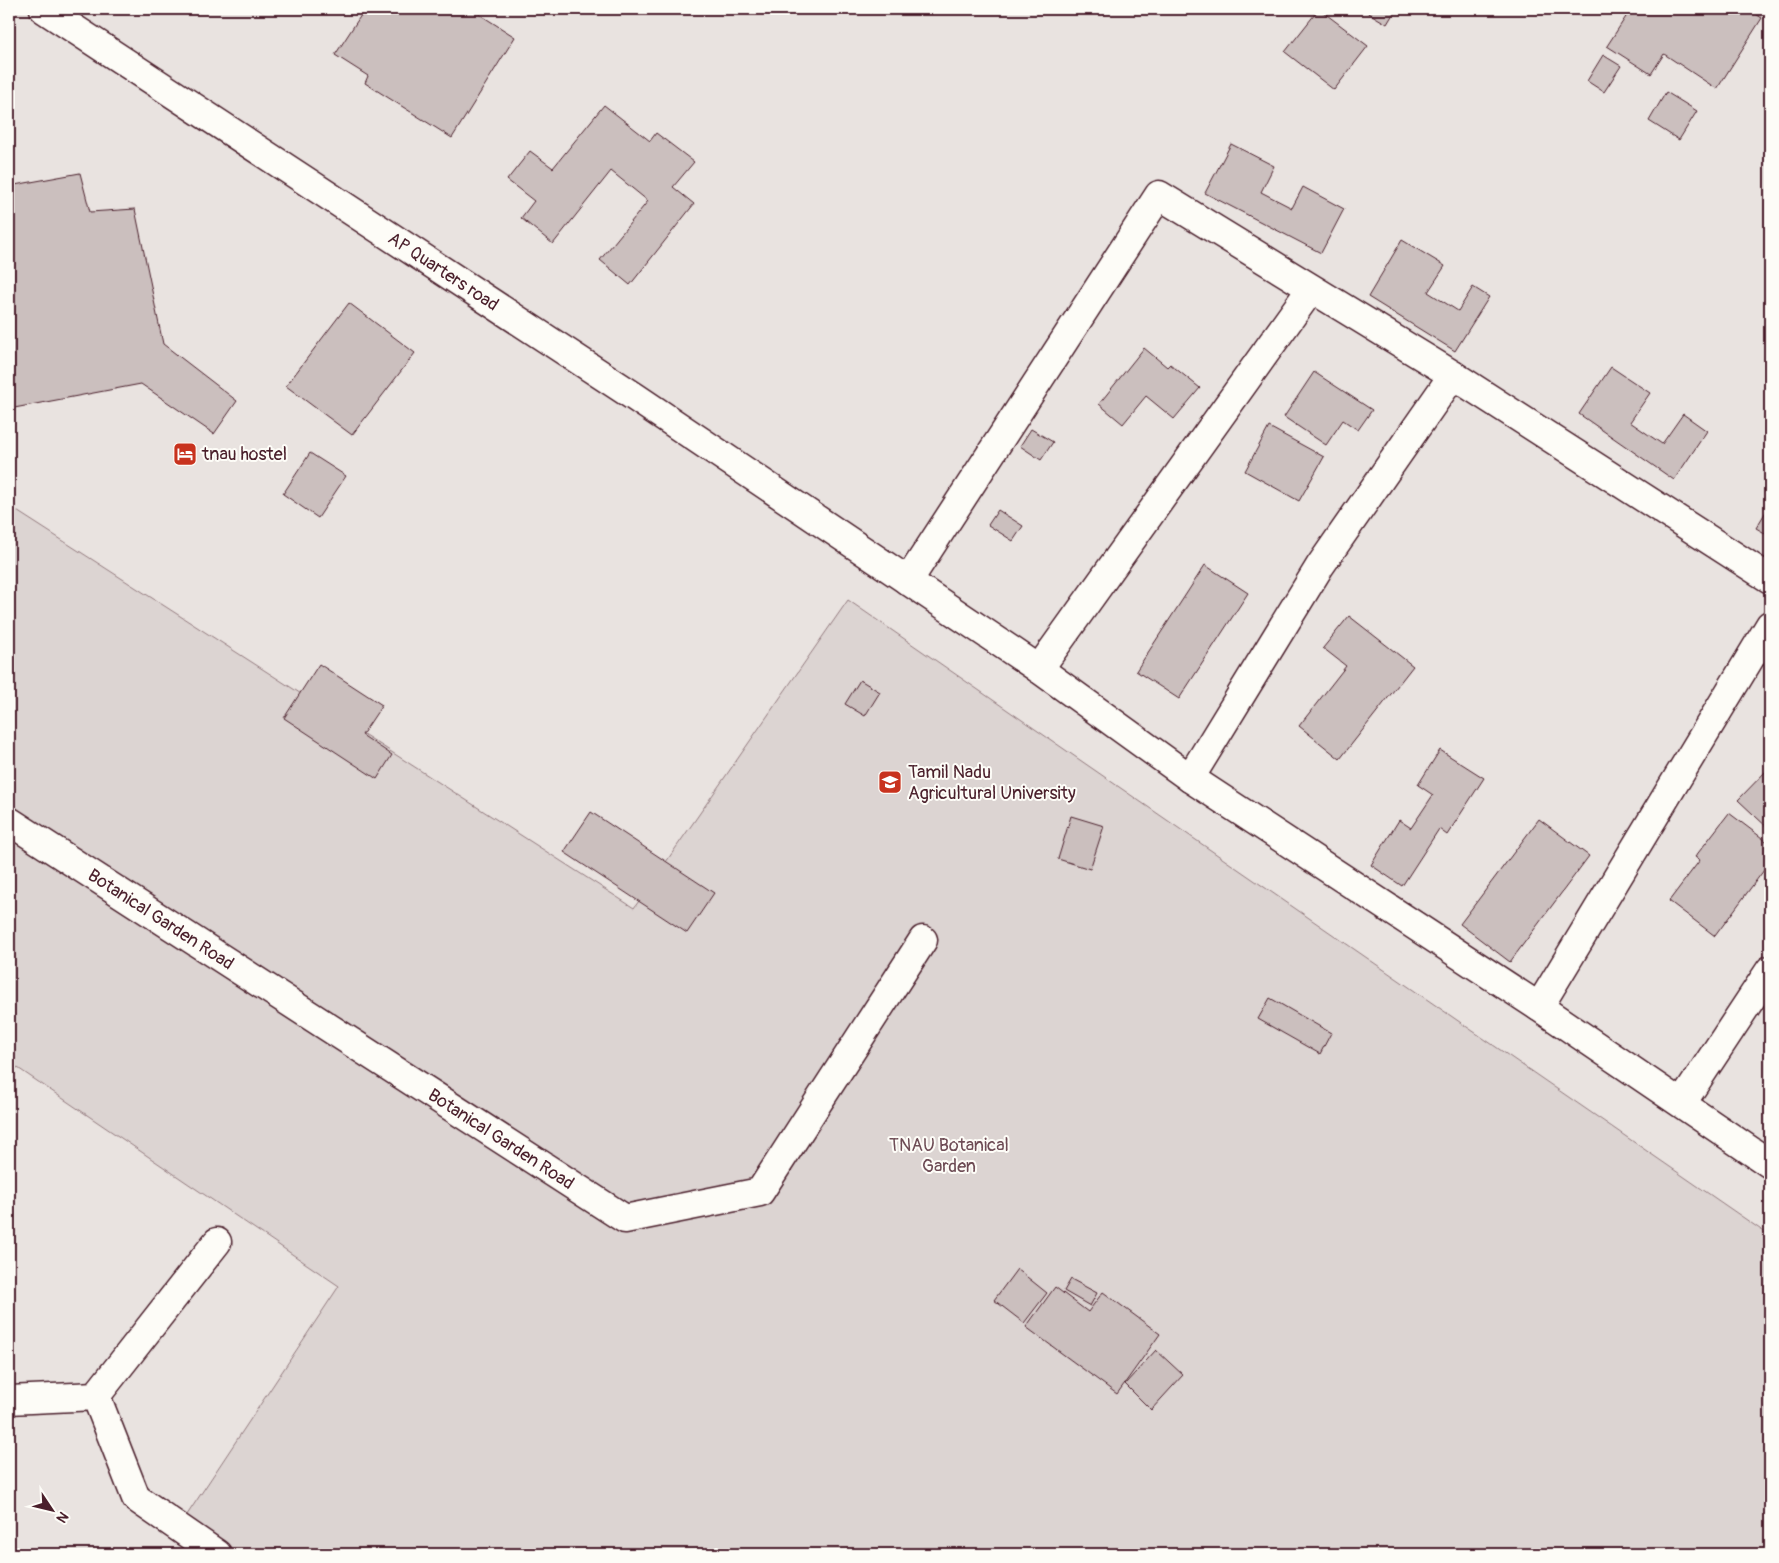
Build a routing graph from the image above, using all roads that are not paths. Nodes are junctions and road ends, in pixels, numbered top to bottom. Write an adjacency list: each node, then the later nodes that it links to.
1 (44, 9): 5 (street, AP Quarters road)
2 (1311, 290): 3 (street); 5 (street); 7 (street)
3 (1453, 375): 4 (street); 8 (street)
4 (1770, 579)
5 (908, 581): 7 (street, AP Quarters road)
6 (1770, 625): 12 (street)
7 (1039, 669): 8 (street, AP Quarters road)
8 (1190, 778): 12 (street, AP Quarters road)
9 (9, 821): 10 (street, Botanical Garden Road)
10 (923, 940)
11 (1770, 970): 13 (street)
12 (1540, 1007): 13 (street, AP Quarters road)
13 (1682, 1104): 14 (street, AP Quarters road)
14 (1770, 1164)
15 (217, 1242): 16 (street)
16 (96, 1396): 17 (street); 18 (street)
17 (9, 1400)
18 (217, 1554)

